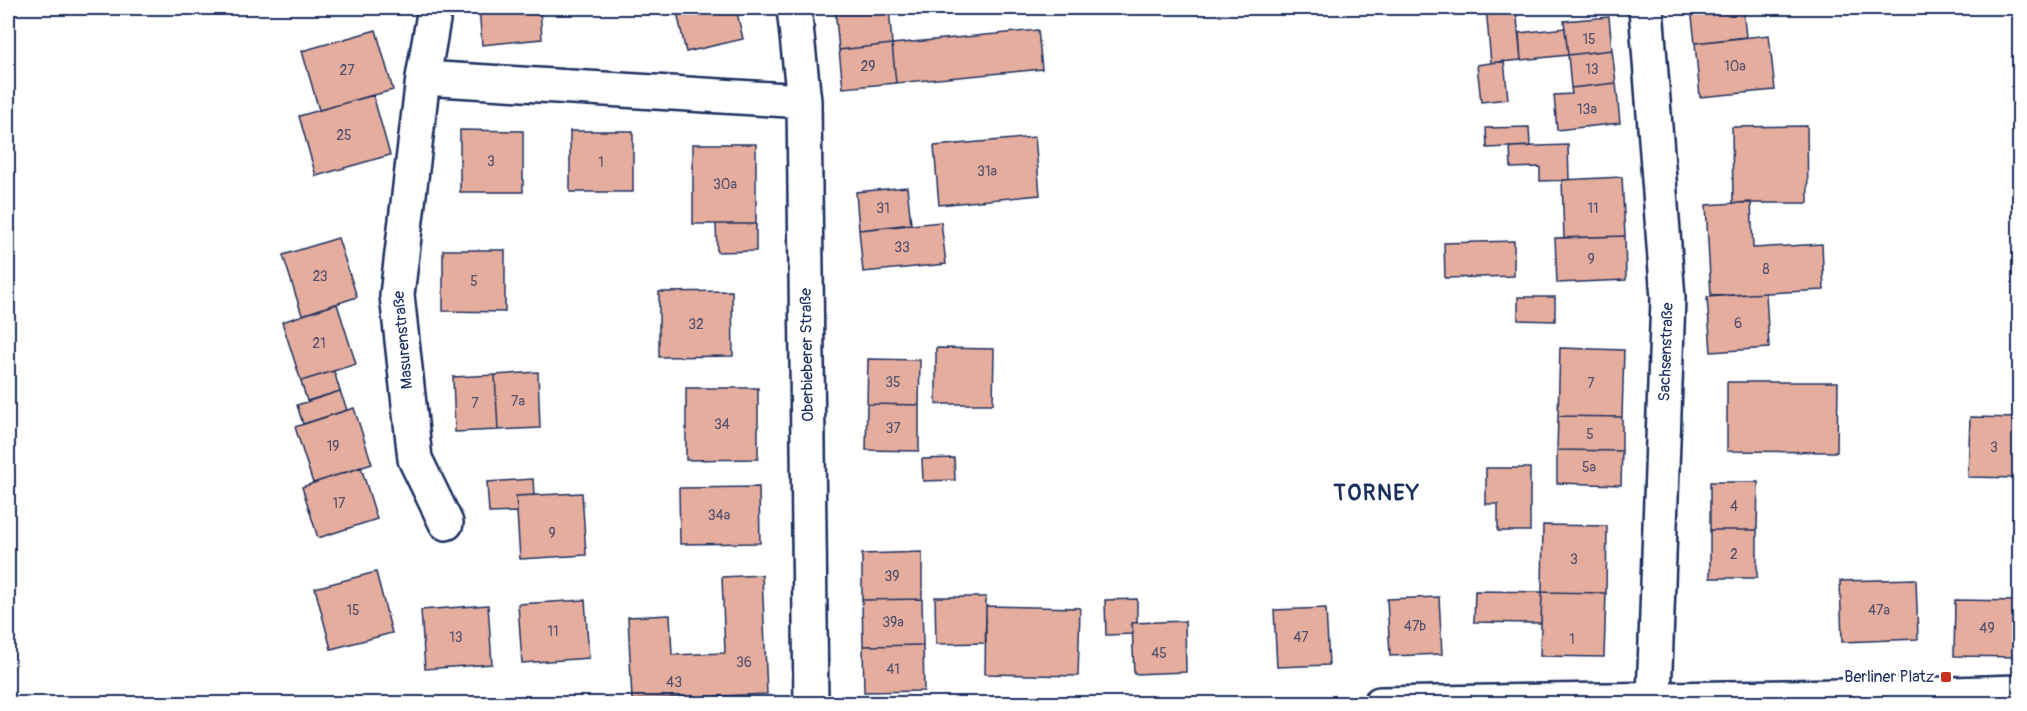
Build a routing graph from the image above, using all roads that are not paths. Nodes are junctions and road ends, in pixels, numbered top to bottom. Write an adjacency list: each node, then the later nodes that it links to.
1 (435, 8): 4 (street, Masurenstraße)
2 (794, 8): 5 (street, Oberbieberer Straße)
3 (1646, 8): 8 (street, Sachsenstraße)
4 (423, 78): 5 (street); 6 (street, Masurenstraße)
5 (804, 101): 10 (street, Oberbieberer Straße)
6 (446, 523)
7 (2019, 692): 9 (street)
8 (1654, 698): 9 (street); 11 (street)
9 (1882, 699)
10 (811, 704)
11 (1380, 704)

